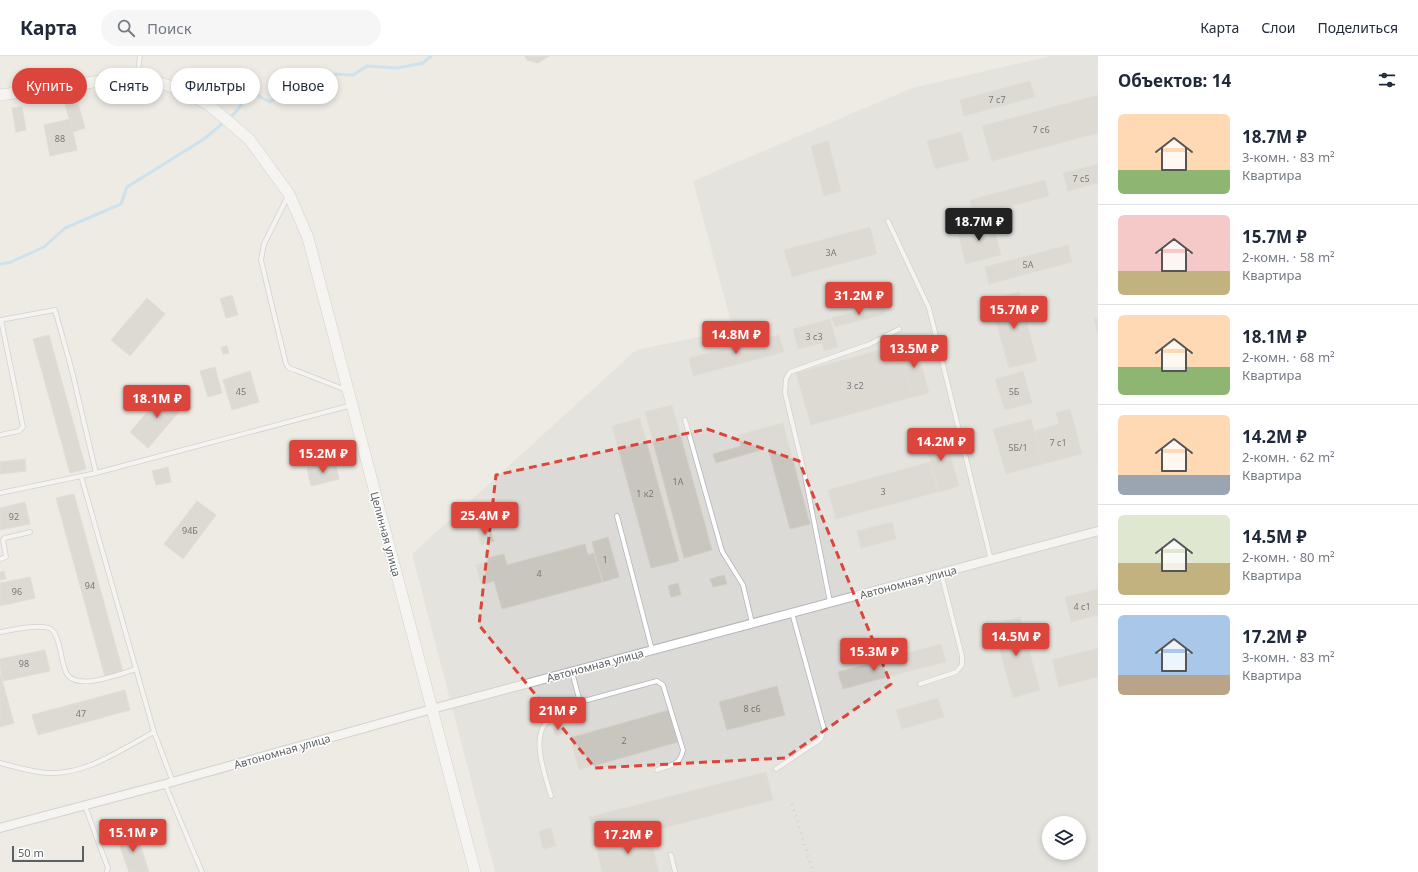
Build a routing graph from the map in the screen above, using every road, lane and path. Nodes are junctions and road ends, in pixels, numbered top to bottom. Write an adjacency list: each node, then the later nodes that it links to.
1 (140, 56): 2 (lane)
2 (138, 68)
3 (95, 82): 5 (street, Целинная улица)
4 (163, 84): 6 (street, Целинная улица)
5 (0, 95)
6 (289, 194): 10 (street, Целинная улица); 10 (lane)
7 (888, 221): 21 (lane)
8 (0, 320): 13 (lane); 14 (lane)
9 (899, 329): 23 (lane)
10 (348, 391): 11 (street, Целинная улица)
11 (352, 405): 14 (lane); 32 (street, Целинная улица)
12 (685, 420): 25 (lane)
13 (0, 435)
14 (96, 473): 15 (lane)
15 (81, 476): 16 (lane); 28 (lane)
16 (0, 493)
17 (617, 516): 27 (lane)
18 (1098, 531): 21 (street, Автономная улица)
19 (30, 532): 20 (lane)
20 (0, 559)
21 (991, 560): 22 (street, Автономная улица)
22 (941, 573): 23 (street, Автономная улица); 30 (lane)
23 (830, 603): 24 (street, Автономная улица)
24 (792, 613): 25 (street, Автономная улица); 35 (lane)
25 (752, 623): 27 (street, Автономная улица)
26 (0, 632): 28 (lane)
27 (652, 650): 29 (street, Автономная улица)
28 (136, 669): 33 (lane)
29 (572, 671): 31 (lane); 32 (street, Автономная улица)
30 (920, 684)
31 (580, 702): 36 (lane); 38 (lane)
32 (432, 709): 37 (street, Автономная улица); 44 (street, Целинная улица)
33 (154, 732): 34 (lane); 37 (lane)
34 (0, 763)
35 (776, 769)
36 (657, 770)
37 (169, 783): 39 (street, Автономная улица); 43 (lane)
38 (551, 796)
39 (85, 806): 40 (street, Автономная улица); 42 (lane)
40 (0, 828)
41 (671, 855): 45 (lane)
42 (107, 872)
43 (202, 872)
44 (475, 872)
45 (675, 872)

